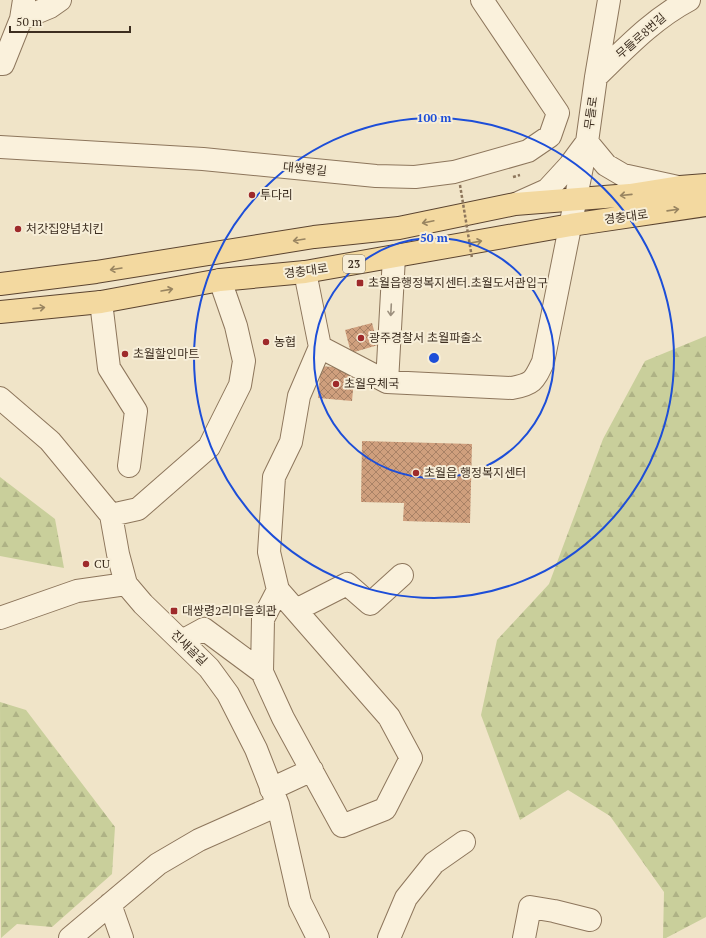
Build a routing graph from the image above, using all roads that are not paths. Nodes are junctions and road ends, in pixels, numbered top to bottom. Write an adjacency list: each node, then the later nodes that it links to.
1 (60, 0): 5 (street)
2 (482, 0): 9 (street, 대쌍령길)
3 (609, 0): 7 (street, 무들로)
4 (689, 0): 7 (street, 무들로8번길)
5 (23, 10): 6 (street)
6 (0, 64)
7 (596, 77): 8 (street, 무들로)
8 (587, 142): 11 (street); 12 (street, 무들로); 13 (street)
9 (0, 146)
10 (706, 185): 11 (main road, 경충대로)
11 (680, 187): 12 (main road, 경충대로, one-way to 12)
12 (576, 200): 13 (main road, 경충대로); 15 (street, 무들로)
13 (515, 204): 19 (main road, 경충대로, one-way to 19)
14 (706, 205): 15 (main road, 경충대로 / 23, one-way to 14)
15 (571, 225): 16 (main road, 경충대로 / 23, one-way to 15); 23 (street, 무들로)
16 (394, 257): 17 (main road, 경충대로 / 23); 23 (street, one-way to 23)
17 (305, 272): 18 (main road, 경충대로 / 23); 22 (street)
18 (220, 280): 20 (main road, 경충대로 / 23, one-way to 18); 26 (street)
19 (0, 284)
20 (101, 302): 21 (main road, 경충대로 / 23, one-way to 20); 25 (street)
21 (0, 312)
22 (320, 347): 23 (street); 29 (street)
23 (387, 382)
24 (0, 398): 26 (street, 진새골길)
25 (129, 466)
26 (111, 515): 28 (street, 진새골길)
27 (402, 575): 30 (street)
28 (126, 584): 31 (street); 32 (street, 진새골길)
29 (278, 590): 30 (street); 33 (street)
30 (296, 610): 34 (street)
31 (0, 618)
32 (182, 641): 33 (street); 35 (street, 진새골길)
33 (262, 672): 34 (street)
34 (312, 770): 35 (street)
35 (275, 797): 37 (street); 41 (street, 진새골길)
36 (464, 842): 42 (street)
37 (110, 904): 39 (street); 40 (street)
38 (590, 920): 43 (street)
39 (70, 938)
40 (122, 938)
41 (318, 938)
42 (389, 938)
43 (524, 938)

